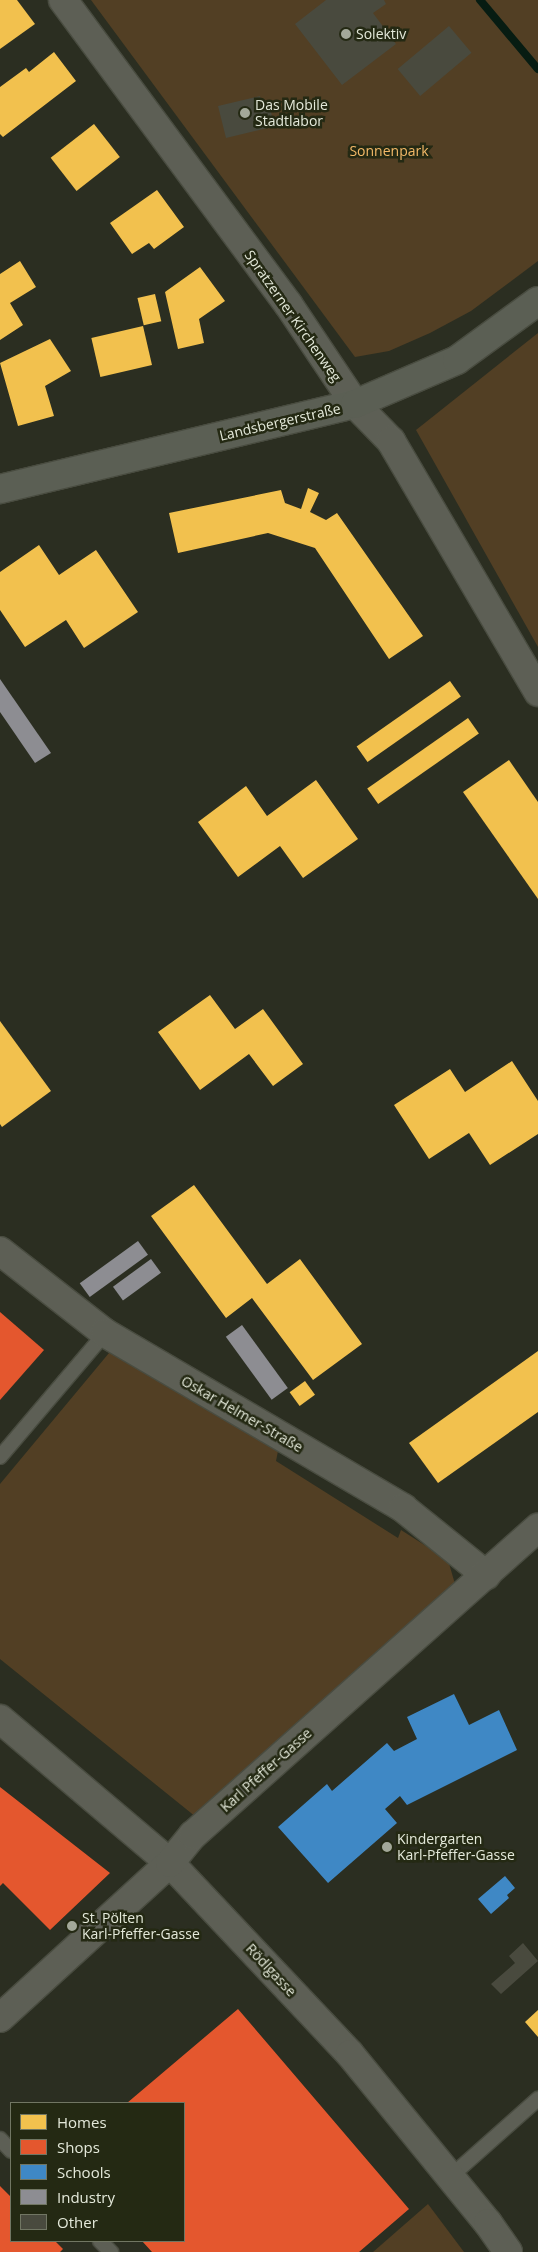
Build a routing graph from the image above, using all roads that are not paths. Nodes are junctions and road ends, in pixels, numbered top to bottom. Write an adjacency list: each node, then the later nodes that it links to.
1 (63, 0): 3 (street, Spratzerner Kirchenweg)
2 (538, 301): 3 (street, Landsbergerstraße)
3 (355, 404): 4 (street, Landsbergerstraße); 5 (street, Spratzerner Kirchenweg)
4 (0, 487)
5 (538, 692)
6 (0, 1251): 7 (street, Oskar Helmer-Straße)
7 (105, 1333): 8 (lane); 10 (street, Oskar Helmer-Straße)
8 (0, 1457)
9 (538, 1528): 10 (street, Karl Pfeffer-Gasse)
10 (486, 1575): 12 (street, Karl Pfeffer-Gasse)
11 (0, 1720): 12 (street, Rödlgasse)
12 (170, 1863): 13 (street, Karl Pfeffer-Gasse); 17 (street, Rödlgasse)
13 (0, 2018)
14 (538, 2099): 17 (lane)
15 (0, 2139): 16 (lane)
16 (10, 2150)
17 (450, 2178): 20 (street, Rödlgasse)
18 (101, 2242): 19 (lane)
19 (111, 2252)
20 (508, 2252)

